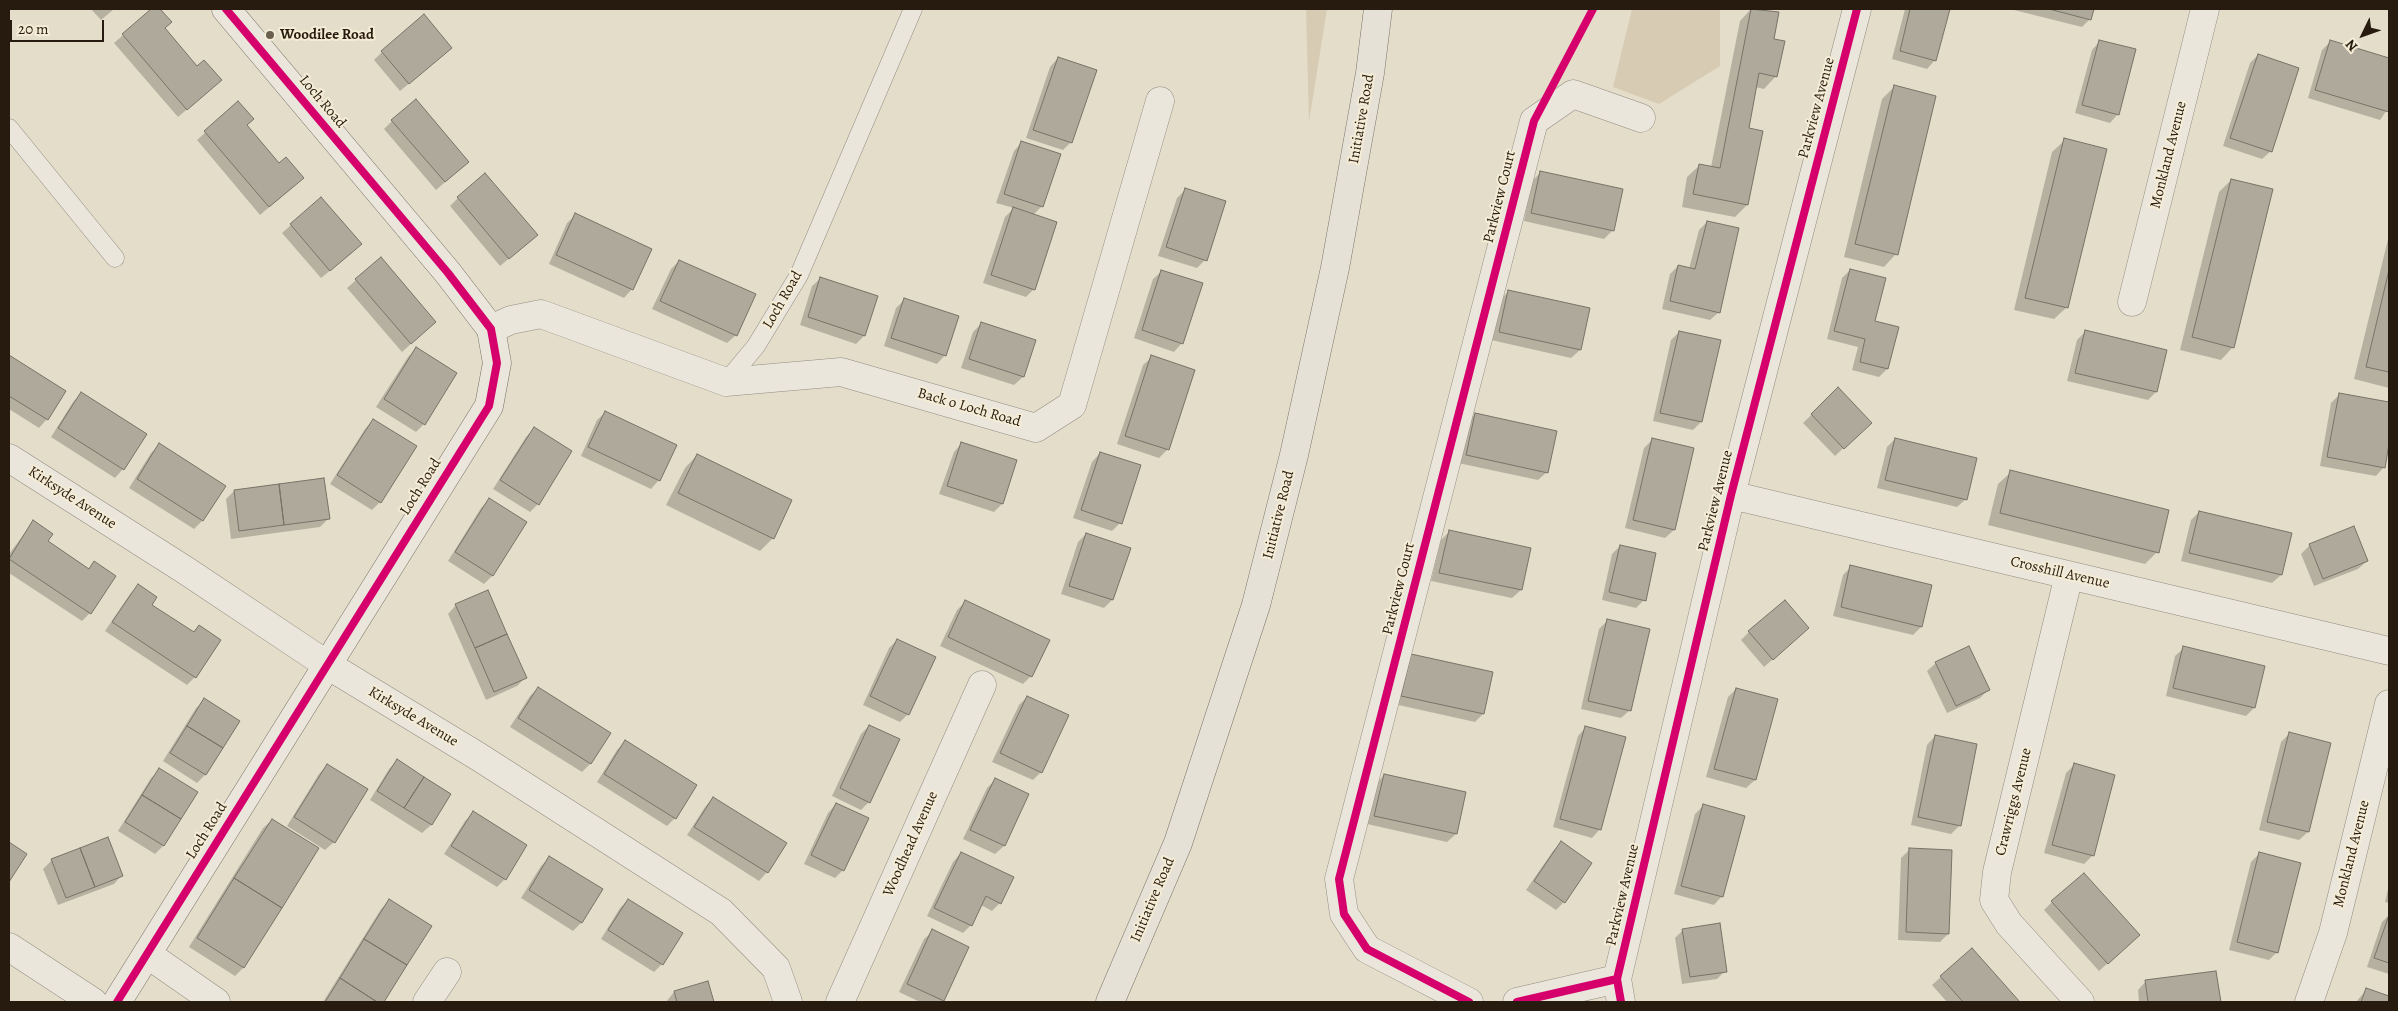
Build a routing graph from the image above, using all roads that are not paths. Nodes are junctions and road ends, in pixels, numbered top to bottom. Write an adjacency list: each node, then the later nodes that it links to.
1 (226, 9): 11 (street, Loch Road)
2 (913, 9): 12 (lane, Loch Road)
3 (1378, 9): 30 (main road, Initiative Road)
4 (1857, 9): 14 (street, Parkview Avenue)
5 (2206, 9): 10 (street, Monkland Avenue)
6 (1160, 101): 12 (street, Back o Loch Road)
7 (1641, 118): 31 (street, Parkview Court)
8 (9, 128): 9 (lane)
9 (115, 258)
10 (2132, 302)
11 (491, 329): 12 (street); 17 (street, Loch Road)
12 (726, 382)
13 (9, 458): 17 (street, Kirksyde Avenue)
14 (1731, 495): 15 (street, Crosshill Avenue); 23 (street, Parkview Avenue)
15 (2069, 575): 16 (street, Crosshill Avenue); 33 (street, Crawriggs Avenue)
16 (2389, 651)
17 (326, 664): 21 (street, Loch Road); 28 (street, Kirksyde Avenue)
18 (982, 686): 29 (street, Woodhead Avenue)
19 (2389, 704): 34 (street, Monkland Avenue)
20 (9, 947): 24 (street)
21 (147, 954): 25 (street, Loch Road); 26 (street)
22 (447, 972): 27 (street)
23 (1619, 990): 32 (street)
24 (93, 1002)
25 (116, 1002)
26 (216, 1002)
27 (427, 1002)
28 (788, 1002)
29 (840, 1002)
30 (1110, 1002)
31 (1469, 1002)
32 (1517, 1002)
33 (2080, 1002)
34 (2309, 1002)

